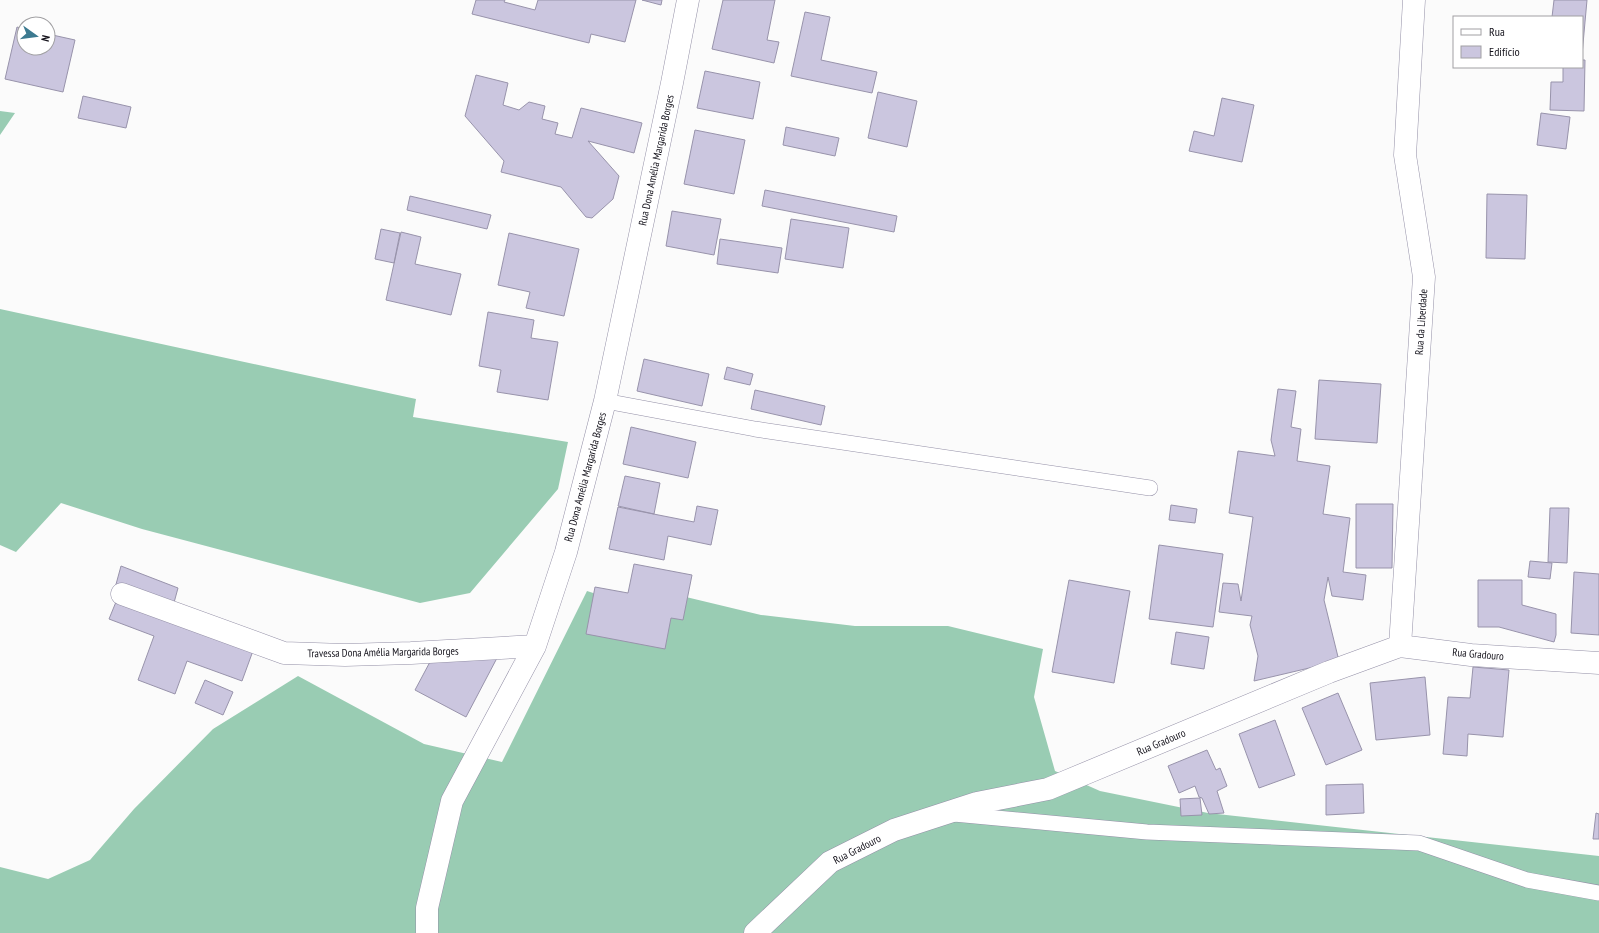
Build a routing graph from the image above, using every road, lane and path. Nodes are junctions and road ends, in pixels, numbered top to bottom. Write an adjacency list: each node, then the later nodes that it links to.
1 (688, 0): 3 (street, Rua Dona Amélia Margarida Borges)
2 (1414, 0): 7 (street, Rua da Liberdade)
3 (605, 401): 4 (lane); 6 (street, Rua Dona Amélia Margarida Borges)
4 (1150, 488)
5 (122, 594): 6 (street, Travessa Dona Amélia Margarida Borges)
6 (535, 646): 11 (street, Rua Dona Amélia Margarida Borges)
7 (1400, 646): 8 (street, Rua Gradouro); 9 (street, Rua Gradouro)
8 (1599, 663)
9 (947, 813): 10 (lane); 12 (street, Rua Gradouro)
10 (1599, 893)
11 (427, 933)
12 (755, 933)

